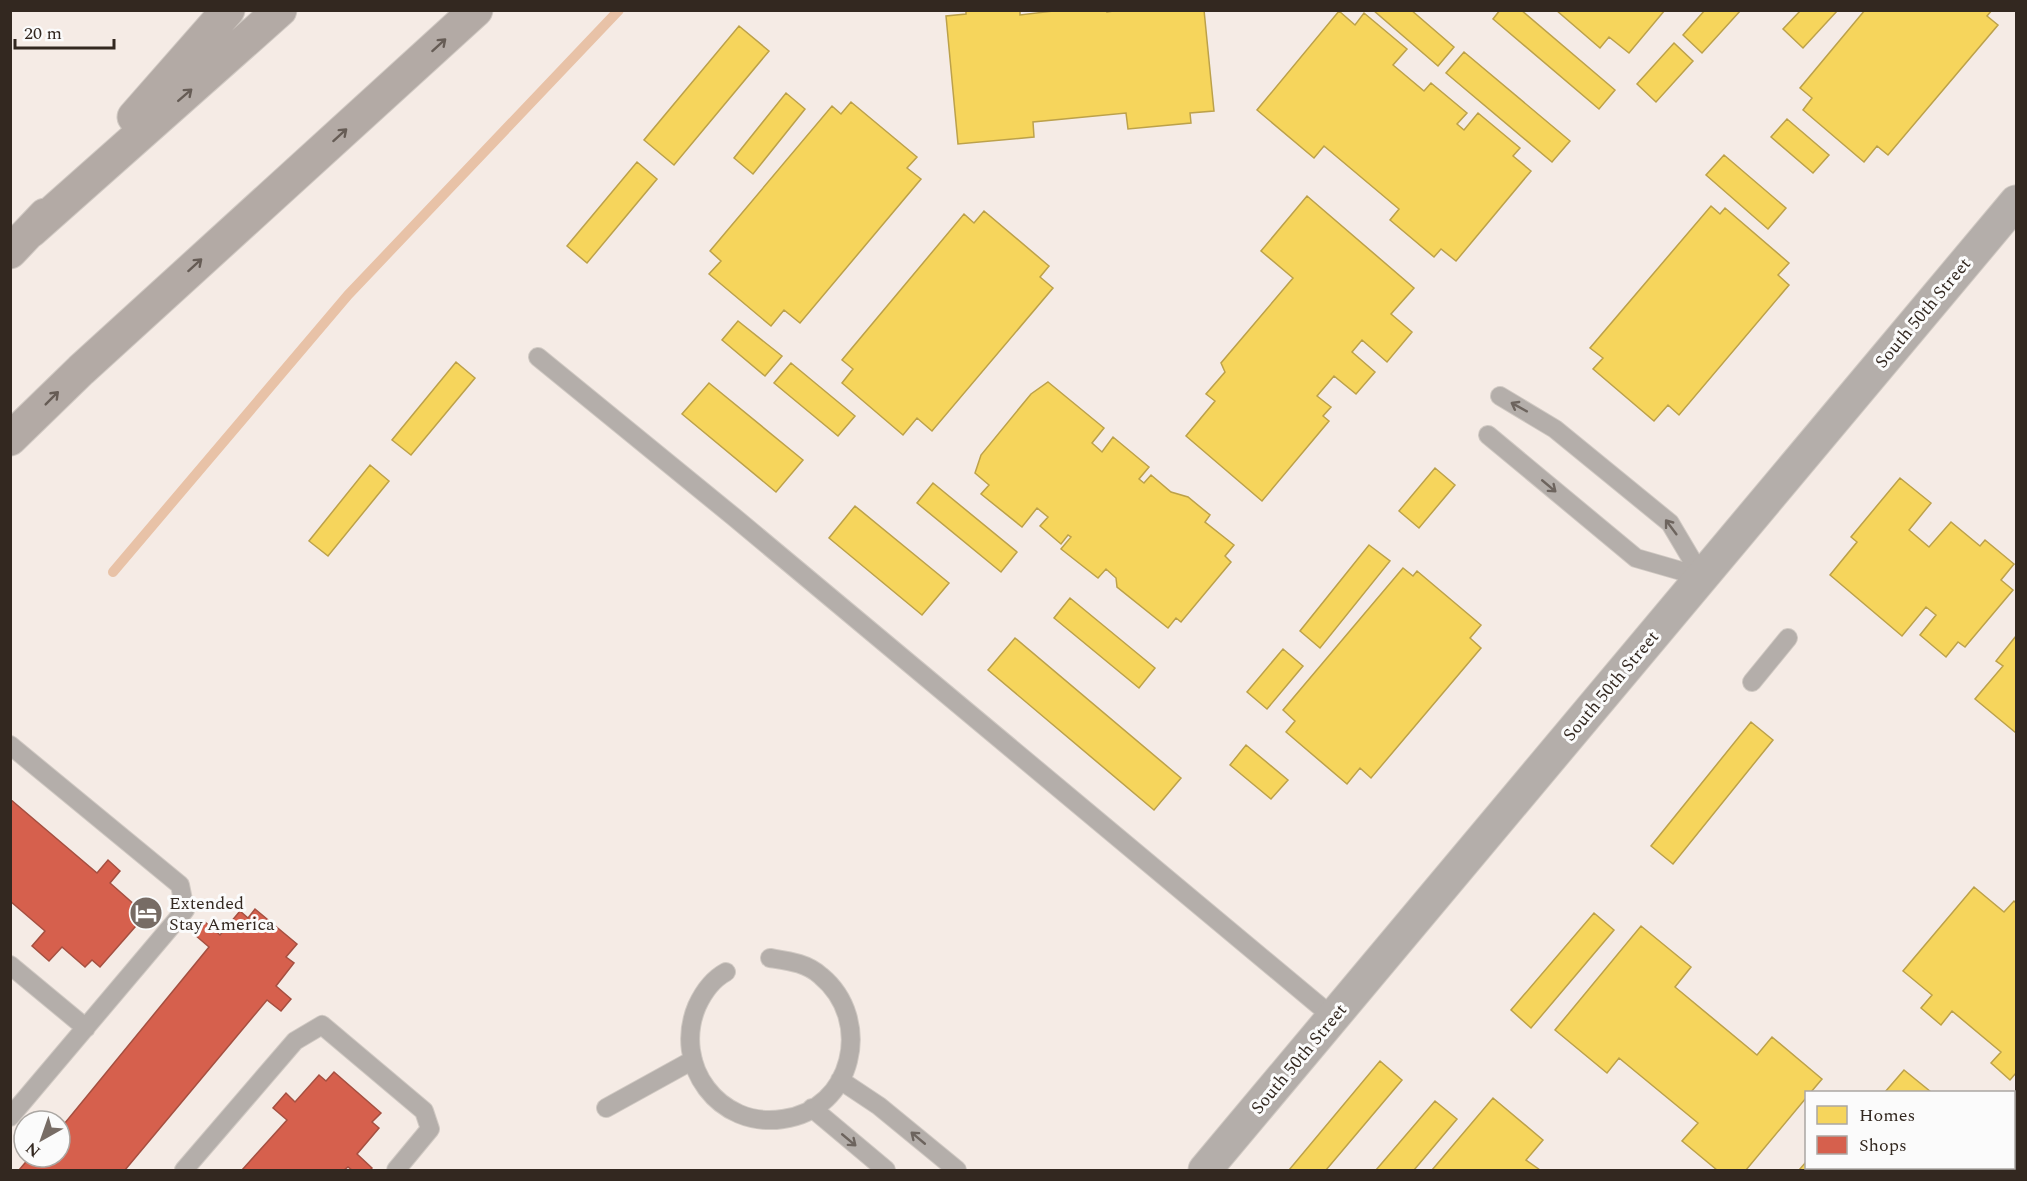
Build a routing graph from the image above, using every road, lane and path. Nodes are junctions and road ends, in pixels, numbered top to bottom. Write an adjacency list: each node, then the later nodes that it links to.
1 (228, 10): 5 (highway)
2 (280, 10): 5 (highway, one-way to 2)
3 (476, 10): 9 (highway, one-way to 3)
4 (2016, 202): 10 (street, South 50th Street)
5 (21, 242)
6 (538, 357): 17 (lane)
7 (1500, 396): 10 (lane, one-way to 7)
8 (1488, 435): 10 (lane, one-way to 10)
9 (10, 439)
10 (1702, 577): 17 (street, South 50th Street)
11 (1788, 638): 12 (lane)
12 (1752, 682)
13 (10, 744): 18 (lane)
14 (770, 958): 20 (lane)
15 (10, 965): 18 (lane)
16 (726, 972): 19 (lane)
17 (1334, 1018): 28 (street, South 50th Street)
18 (86, 1028): 23 (lane)
19 (693, 1060): 21 (lane); 22 (lane)
20 (840, 1080): 22 (lane); 27 (lane, one-way to 20)
21 (606, 1108)
22 (812, 1108): 26 (lane, one-way to 26)
23 (10, 1117)
24 (184, 1170): 25 (lane)
25 (396, 1170)
26 (886, 1170)
27 (957, 1170)
28 (1205, 1170)

